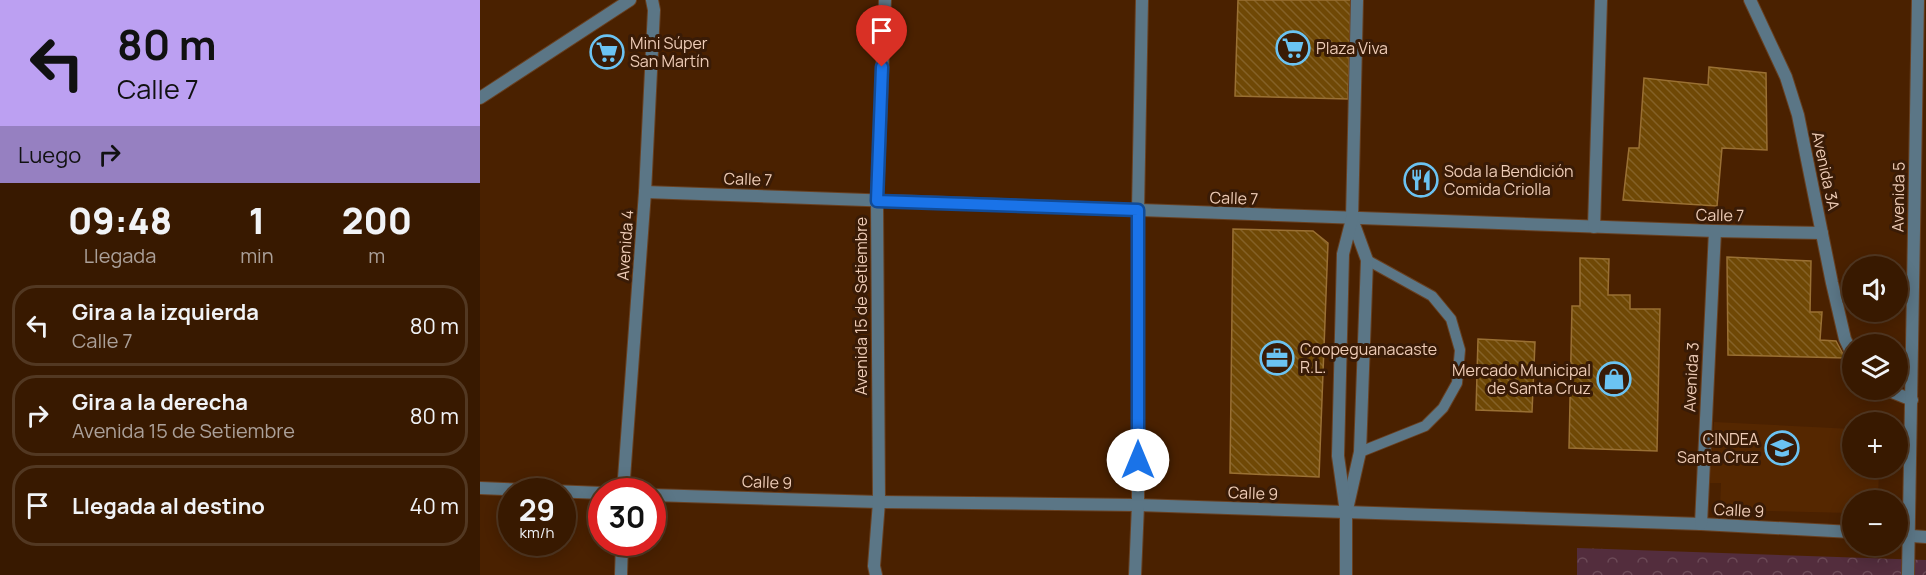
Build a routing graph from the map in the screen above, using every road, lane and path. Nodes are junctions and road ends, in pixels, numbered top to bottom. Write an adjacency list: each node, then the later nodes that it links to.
1 (630, 0): 9 (street)
2 (652, 0): 10 (street, Avenida 4)
3 (885, 0): 11 (street, Avenida 15 de Setiembre)
4 (1142, 0): 12 (street)
5 (1358, 0): 13 (street)
6 (1601, 0): 14 (street)
7 (1750, 0): 16 (street, Avenida 3A)
8 (1918, 0): 20 (street, Avenida 5)
9 (480, 99)
10 (645, 192): 11 (street, Calle 7); 22 (street, Avenida 4)
11 (877, 201): 12 (street, Calle 7); 27 (street, Avenida 15 de Setiembre)
12 (1138, 210): 13 (street, Calle 7); 28 (street)
13 (1352, 219): 14 (street, Calle 7); 17 (street); 29 (street)
14 (1594, 227): 15 (street, Calle 7)
15 (1715, 231): 16 (street, Calle 7); 30 (street, Avenida 3)
16 (1822, 233): 18 (street, Avenida 3A)
17 (1367, 260): 21 (street); 21 (lane)
18 (1844, 334)
19 (1908, 398): 20 (street)
20 (1912, 400): 24 (street, Avenida 5)
21 (1360, 452): 29 (street)
22 (624, 478)
23 (480, 488): 25 (street)
24 (1906, 490)
25 (588, 492)
26 (666, 495): 27 (street, Calle 9)
27 (879, 502): 28 (street, Calle 9); 37 (street, Avenida 15 de Setiembre)
28 (1138, 506): 29 (street, Calle 9); 38 (street)
29 (1346, 512): 30 (street, Calle 9); 39 (street)
30 (1701, 524): 31 (street, Calle 9)
31 (1842, 531)
32 (1908, 535): 33 (street)
33 (1926, 537)
34 (622, 556): 36 (street)
35 (1906, 556): 40 (street, Avenida 5)
36 (621, 575)
37 (876, 575)
38 (1135, 575)
39 (1346, 575)
40 (1908, 575)

